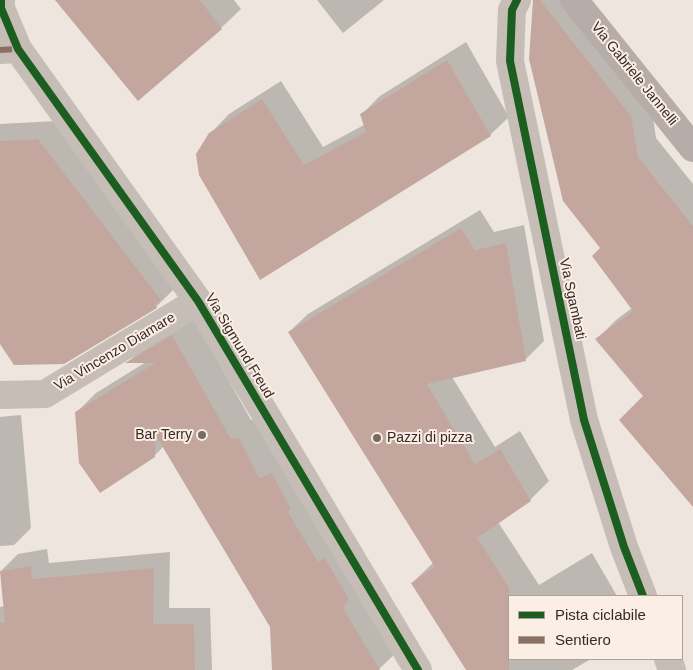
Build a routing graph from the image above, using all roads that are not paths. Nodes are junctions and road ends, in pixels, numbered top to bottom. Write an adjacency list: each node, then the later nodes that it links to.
1 (0, 0): 4 (street, Via Sigmund Freud)
2 (517, 0): 8 (street, Via Sgambati)
3 (574, 0): 5 (main road, Via Gabriele Jannelli)
4 (9, 50): 6 (street, Via Sigmund Freud)
5 (693, 148)
6 (198, 301): 7 (street, Via Vincenzo Diamare); 9 (street, Via Sigmund Freud)
7 (0, 395)
8 (643, 595)
9 (418, 670)

